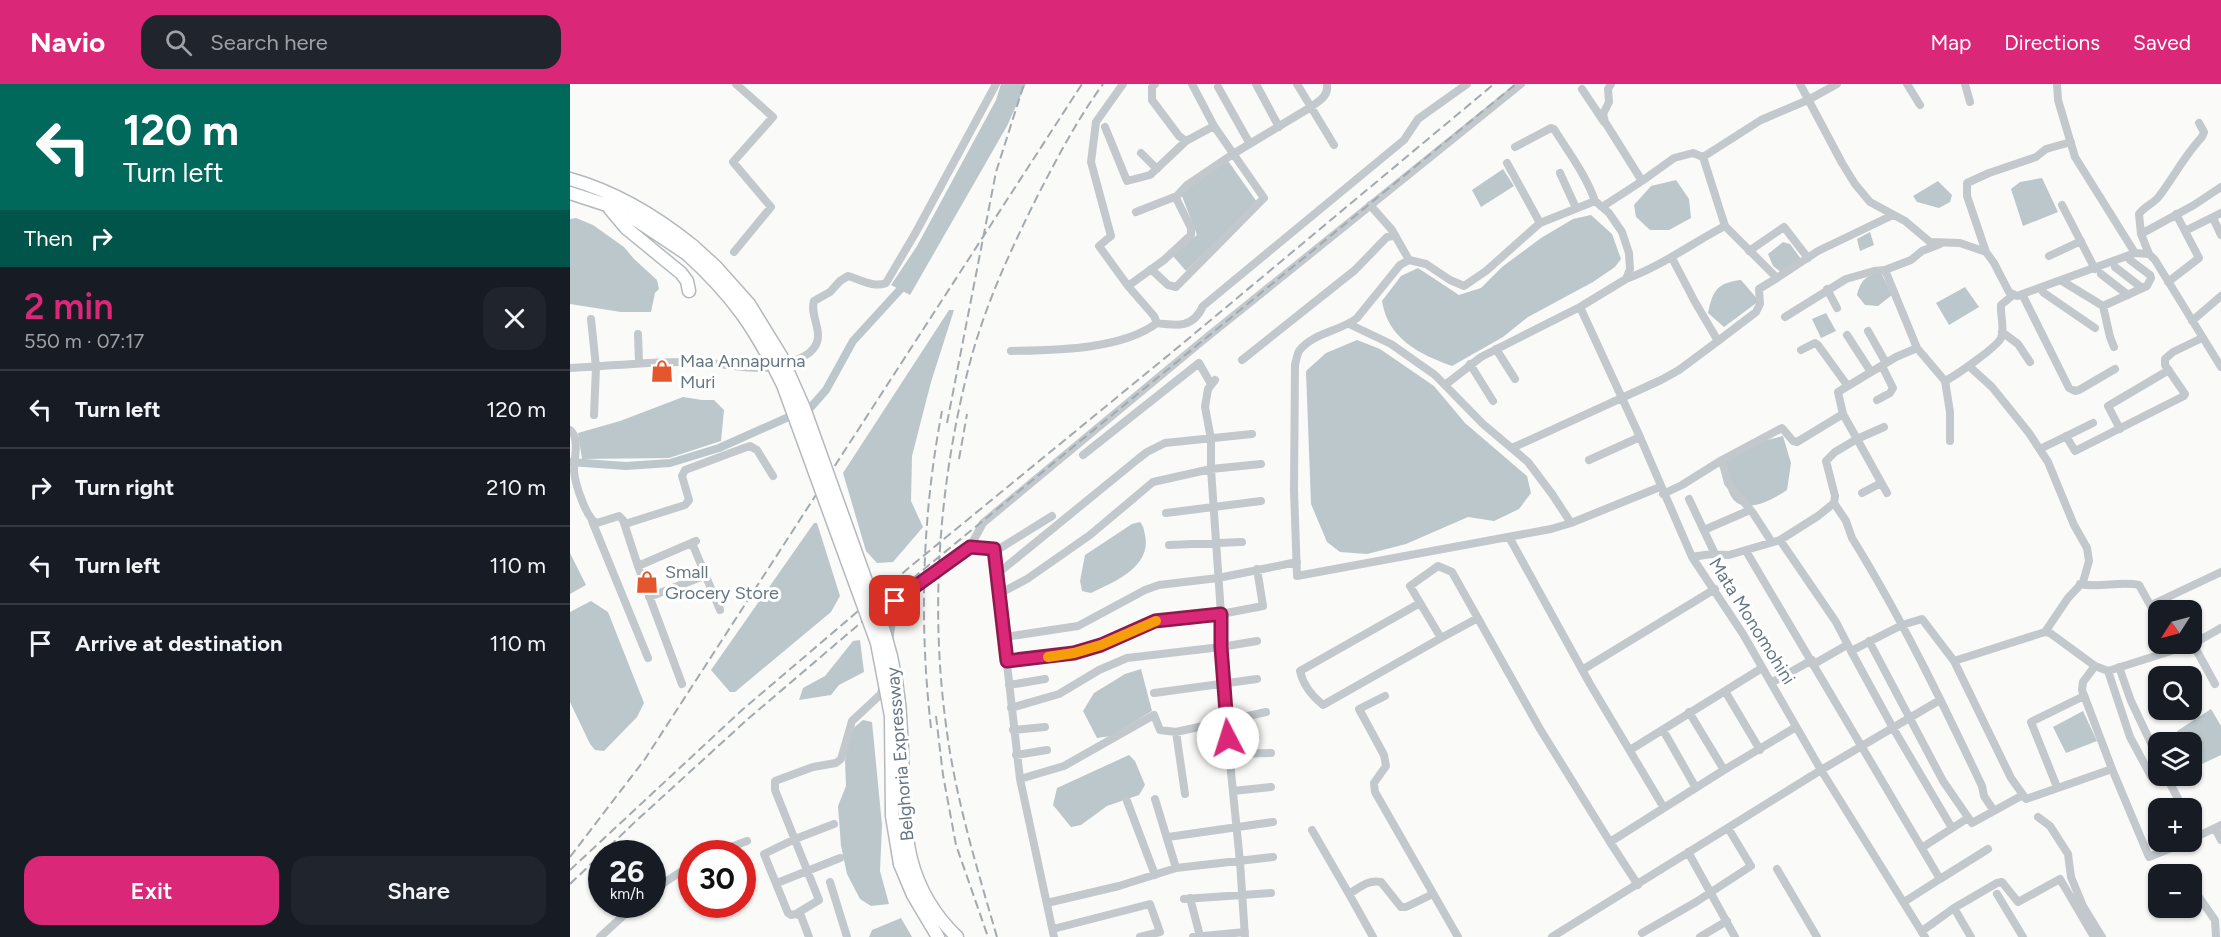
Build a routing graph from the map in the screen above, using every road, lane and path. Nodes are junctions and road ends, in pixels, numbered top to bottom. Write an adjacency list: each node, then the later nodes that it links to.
1 (736, 84): 65 (street)
2 (996, 84): 115 (street)
3 (1124, 84): 83 (street)
4 (1155, 84): 29 (street)
5 (1192, 84): 26 (street)
6 (1256, 84): 27 (street)
7 (1297, 84): 23 (street)
8 (1327, 84): 23 (street)
9 (1467, 84): 98 (street)
10 (1521, 84): 46 (street)
11 (1611, 84): 24 (street)
12 (1800, 84): 20 (street)
13 (1837, 84): 20 (street)
14 (1907, 84): 22 (street)
15 (1965, 84): 21 (street)
16 (2068, 84): 17 (street)
17 (2057, 86): 30 (street)
18 (1218, 87): 31 (street)
19 (1582, 89): 24 (street)
20 (1808, 100): 36 (street); 53 (street)
21 (1970, 102)
22 (1920, 105)
23 (1311, 107): 27 (street); 32 (street)
24 (1605, 122): 41 (street)
25 (2199, 123): 58 (street)
26 (1214, 126): 29 (street); 35 (street)
27 (1279, 126): 31 (street)
28 (1105, 127): 38 (street)
29 (1186, 141): 38 (street)
30 (2071, 142): 66 (street); 69 (street)
31 (1250, 144): 35 (street)
32 (1334, 145)
33 (1515, 147): 45 (street)
34 (1142, 153): 38 (street)
35 (1233, 154): 44 (street); 74 (street)
36 (1702, 158): 41 (street); 56 (street)
37 (1507, 163): 55 (street)
38 (1157, 169)
39 (1560, 172): 49 (street)
40 (570, 179): 63 (highway, Belghoria Expressway)
41 (1642, 181): 45 (street)
42 (2221, 187): 52 (street)
43 (570, 193): 47 (highway, Belghoria Expressway)
44 (1177, 196): 50 (street); 74 (street)
45 (1598, 204): 49 (street); 80 (street)
46 (1370, 205): 59 (street); 112 (street)
47 (608, 206): 63 (highway, Belghoria Expressway); 87 (highway)
48 (2062, 206): 61 (street)
49 (1576, 208): 55 (street)
50 (1136, 213)
51 (2221, 213): 54 (street)
52 (2176, 214): 57 (street); 58 (street)
53 (1893, 215): 62 (street); 71 (street)
54 (2213, 218): 57 (street); 60 (street)
55 (1540, 223): 72 (street)
56 (1725, 226): 64 (street); 70 (street)
57 (2185, 231): 82 (street)
58 (2141, 234): 67 (street)
59 (1393, 236): 72 (street); 113 (street)
60 (2221, 236)
61 (2081, 242): 68 (street); 76 (street)
62 (1943, 243): 66 (street); 75 (street)
63 (690, 250): 284 (highway, Belghoria Expressway, bridge)
64 (1749, 251): 71 (street); 78 (street)
65 (734, 252)
66 (1986, 252): 88 (street)
67 (2149, 254): 69 (street); 77 (street)
68 (2049, 256)
69 (2132, 257): 76 (street); 79 (street)
70 (1672, 258): 80 (street); 106 (street)
71 (1808, 258): 78 (street)
72 (1409, 261): 99 (street)
73 (2115, 267): 84 (street)
74 (1151, 269): 83 (street)
75 (1885, 270): 85 (street); 108 (street)
76 (2098, 271): 81 (street); 89 (street)
77 (2162, 272): 79 (street); 82 (street)
78 (1777, 278): 106 (street)
79 (2151, 278): 84 (street)
80 (1626, 279): 93 (street)
81 (2062, 281): 86 (street); 92 (street)
82 (2168, 282): 97 (street)
83 (1128, 286): 98 (street)
84 (2142, 288): 89 (street)
85 (1827, 289): 94 (street); 95 (street)
86 (2041, 289): 90 (street); 100 (street)
87 (689, 291)
88 (2013, 295): 90 (street); 102 (street)
89 (2128, 295): 92 (street)
90 (2023, 296): 123 (street)
91 (2221, 296): 97 (street)
92 (2103, 306): 107 (street)
93 (1580, 307): 109 (street); 130 (street, Mata Monomohini)
94 (1837, 308)
95 (1785, 317)
96 (591, 319): 118 (street)
97 (2192, 321): 105 (street)
98 (1157, 322): 111 (street)
99 (1349, 324): 128 (street); 178 (street)
100 (2095, 328)
101 (1868, 331): 117 (street)
102 (2002, 332): 114 (street); 120 (street)
103 (638, 334): 115 (street)
104 (1846, 335): 125 (street)
105 (2202, 338): 121 (street); 124 (street)
106 (1718, 341): 130 (street)
107 (2114, 347)
108 (1917, 348): 117 (street); 127 (street)
109 (1496, 349): 116 (street); 126 (street)
110 (1801, 350): 129 (street)
111 (1011, 351)
112 (1186, 354): 119 (street); 173 (street)
113 (1242, 360)
114 (2030, 362)
115 (639, 363): 118 (street)
116 (1470, 364): 128 (street); 132 (street)
117 (1884, 364): 125 (street); 131 (street)
118 (596, 367): 122 (street); 134 (street)
119 (1195, 367): 142 (street); 147 (street)
120 (1970, 367): 127 (street); 146 (street)
121 (2221, 367)
122 (570, 368)
123 (2115, 369)
124 (2169, 370): 137 (street); 137 (street)
125 (1871, 372): 129 (street)
126 (1515, 380)
127 (1945, 381): 144 (street)
128 (1445, 385): 145 (street)
129 (1847, 385): 133 (street)
130 (1621, 399): 141 (street, Mata Monomohini); 145 (street)
131 (1877, 400)
132 (1493, 401)
133 (1843, 414): 143 (street); 149 (street)
134 (594, 415)
135 (2093, 423): 140 (street)
136 (1884, 427): 143 (street)
137 (2120, 429): 140 (street)
138 (570, 430): 165 (street)
139 (1252, 434): 142 (street)
140 (2066, 436): 146 (street)
141 (1640, 437): 148 (street); 154 (street, Mata Monomohini)
142 (1211, 439): 151 (street); 182 (street)
143 (1857, 439): 153 (street); 159 (street)
144 (1950, 441)
145 (1512, 448): 166 (street)
146 (2040, 449): 185 (street)
147 (1083, 455)
148 (1589, 460)
149 (1722, 460): 154 (street); 161 (street)
150 (1261, 464): 151 (street)
151 (1211, 469): 160 (street); 187 (street)
152 (773, 476): 164 (street)
153 (1881, 483): 155 (street); 156 (street)
154 (1662, 490): 166 (street); 177 (street, Mata Monomohini)
155 (1862, 493)
156 (1887, 493)
157 (1689, 499): 167 (street)
158 (1261, 501): 160 (street)
159 (1834, 503): 169 (street); 195 (street)
160 (1214, 506): 162 (street); 171 (street)
161 (1750, 510): 167 (street); 169 (street)
162 (1166, 513)
163 (1052, 516): 175 (street)
164 (619, 519): 165 (street); 179 (street)
165 (592, 521): 207 (street)
166 (1571, 523): 168 (street)
167 (1704, 530): 176 (street)
168 (1509, 537): 178 (street); 214 (street)
169 (1776, 541): 174 (street); 204 (street)
170 (1242, 542): 171 (street)
171 (1216, 543): 172 (street); 184 (street)
172 (1169, 545)
173 (970, 547): 175 (street); 275 (street)
174 (1746, 551): 176 (street); 210 (street)
175 (994, 552): 182 (street)
176 (1715, 554): 177 (street)
177 (1692, 557): 186 (street, Mata Monomohini)
178 (1294, 562): 180 (street)
179 (638, 566): 183 (street); 188 (street)
180 (1257, 569): 184 (street); 193 (street)
181 (2221, 572): 190 (street)
182 (997, 573): 187 (street)
183 (704, 576): 188 (street); 192 (street)
184 (1218, 578): 193 (street); 198 (street)
185 (2080, 584): 189 (street); 197 (street)
186 (1715, 590): 212 (street, Mata Monomohini); 214 (street)
187 (999, 594): 198 (street)
188 (649, 597): 220 (street)
189 (2148, 600)
190 (2162, 600)
191 (1420, 603): 194 (street); 199 (street); 199 (street)
192 (720, 610)
193 (1221, 614): 203 (street); 208 (street)
194 (1478, 618): 199 (street); 277 (street)
195 (1902, 625): 202 (street); 209 (street); 227 (street)
196 (2221, 628): 200 (street)
197 (2045, 632): 209 (street); 211 (street)
198 (1005, 637): 208 (street)
199 (1441, 638)
200 (2202, 639)
201 (1257, 641): 203 (street)
202 (1869, 641): 204 (street); 233 (street)
203 (1221, 647): 218 (street); 230 (street)
204 (1849, 648): 210 (street); 237 (street)
205 (2155, 654): 213 (street)
206 (2198, 654): 221 (street)
207 (648, 658)
208 (1007, 661): 222 (street)
209 (1954, 661): 259 (street)
210 (1813, 662): 219 (street); 242 (street)
211 (2095, 666): 215 (street); 226 (street)
212 (1762, 668): 219 (street, Mata Monomohini); 223 (street)
213 (2119, 668): 215 (street); 228 (street)
214 (1582, 670): 244 (street)
215 (2108, 671): 229 (street)
216 (1046, 679): 222 (street)
217 (1257, 679): 218 (street)
218 (1224, 682): 224 (street); 234 (street)
219 (1771, 682): 236 (street, Mata Monomohini)
220 (682, 684)
221 (2215, 684)
222 (1009, 685): 230 (street)
223 (1725, 692): 232 (street); 245 (street)
224 (1154, 693)
225 (1385, 696): 297 (street)
226 (2084, 696): 249 (street); 255 (street)
227 (1940, 700): 233 (street); 263 (street)
228 (2131, 701): 229 (street); 241 (street)
229 (2118, 706): 252 (street)
230 (1011, 708): 238 (street)
231 (1266, 711): 234 (street)
232 (1689, 712): 239 (street); 250 (street)
233 (1908, 719): 237 (street); 265 (street)
234 (1226, 722): 240 (street); 247 (street)
235 (1045, 727): 238 (street)
236 (1796, 727): 245 (street); 251 (street, Mata Monomohini)
237 (1893, 728): 242 (street); 271 (street)
238 (1013, 730): 248 (street)
239 (1663, 730): 244 (street); 256 (street)
240 (1176, 732): 253 (street); 258 (street)
241 (2148, 737)
242 (1863, 747): 251 (street); 278 (street)
243 (1047, 750): 248 (street)
244 (1630, 750): 262 (street)
245 (1760, 750): 250 (street)
246 (1271, 753): 247 (street)
247 (1230, 754): 257 (street)
248 (1016, 755): 253 (street)
249 (2112, 769): 255 (street); 281 (street)
250 (1724, 770): 256 (street)
251 (1821, 770): 270 (street); 301 (street, Mata Monomohini)
252 (2148, 770)
253 (1020, 779): 302 (street)
254 (1271, 787): 257 (street)
255 (2057, 787): 259 (street)
256 (1696, 788): 262 (street)
257 (1233, 791): 269 (street)
258 (1185, 794)
259 (2022, 795): 263 (street)
260 (1155, 799): 274 (street)
261 (1127, 801): 289 (street)
262 (1664, 808): 277 (street)
263 (1994, 811): 265 (street)
264 (2038, 817): 328 (street)
265 (1968, 818): 271 (street)
266 (1273, 822): 269 (street)
267 (834, 824): 275 (street)
268 (2218, 826): 273 (street); 276 (street)
269 (1235, 827): 274 (street); 285 (street)
270 (1728, 828): 280 (street); 295 (street)
271 (1952, 828): 278 (street)
272 (1312, 830): 296 (street)
273 (2202, 834)
274 (1168, 837): 286 (street)
275 (795, 839): 288 (street); 292 (street)
276 (2221, 840)
277 (1610, 842): 293 (street)
278 (1923, 847): 290 (street)
279 (1988, 849): 290 (street)
280 (1688, 852): 293 (street); 295 (street)
281 (2161, 852)
282 (1273, 857): 285 (street)
283 (840, 858): 288 (street)
284 (905, 862): 316 (highway, Belghoria Expressway); 317 (highway, Belghoria Expressway)
285 (1240, 862): 286 (street); 299 (street)
286 (1176, 868): 289 (street)
287 (1777, 869): 324 (street)
288 (807, 871): 292 (street); 304 (street)
289 (1155, 875): 302 (street)
290 (1940, 879): 301 (street)
291 (830, 882): 315 (street)
292 (777, 883): 304 (street)
293 (1638, 885): 321 (street)
294 (1271, 892): 299 (street)
295 (1711, 893): 306 (street); 308 (street)
296 (1349, 894): 297 (street); 319 (street)
297 (1433, 894): 320 (street)
298 (1997, 894): 326 (street)
299 (1243, 896): 310 (street); 312 (street)
300 (2202, 901): 329 (street)
301 (1904, 902): 311 (street, Mata Monomohini)
302 (1047, 903): 307 (street)
303 (1954, 908): 311 (street); 325 (street); 327 (street)
304 (796, 914): 314 (street)
305 (621, 918): 313 (street)
306 (1726, 921): 322 (street); 323 (street)
307 (1054, 933): 309 (street)
308 (1642, 933)
309 (1161, 934): 318 (street)
310 (1245, 934): 312 (street)
311 (1923, 934)
312 (1197, 936)
313 (600, 937)
314 (809, 937)
315 (847, 937)
316 (938, 937)
317 (957, 937)
318 (1140, 937)
319 (1373, 937)
320 (1458, 937)
321 (1552, 937)
322 (1700, 937)
323 (1735, 937)
324 (1818, 937)
325 (1971, 937)
326 (2023, 937)
327 (2094, 937)
328 (2102, 937)
329 (2216, 937)

